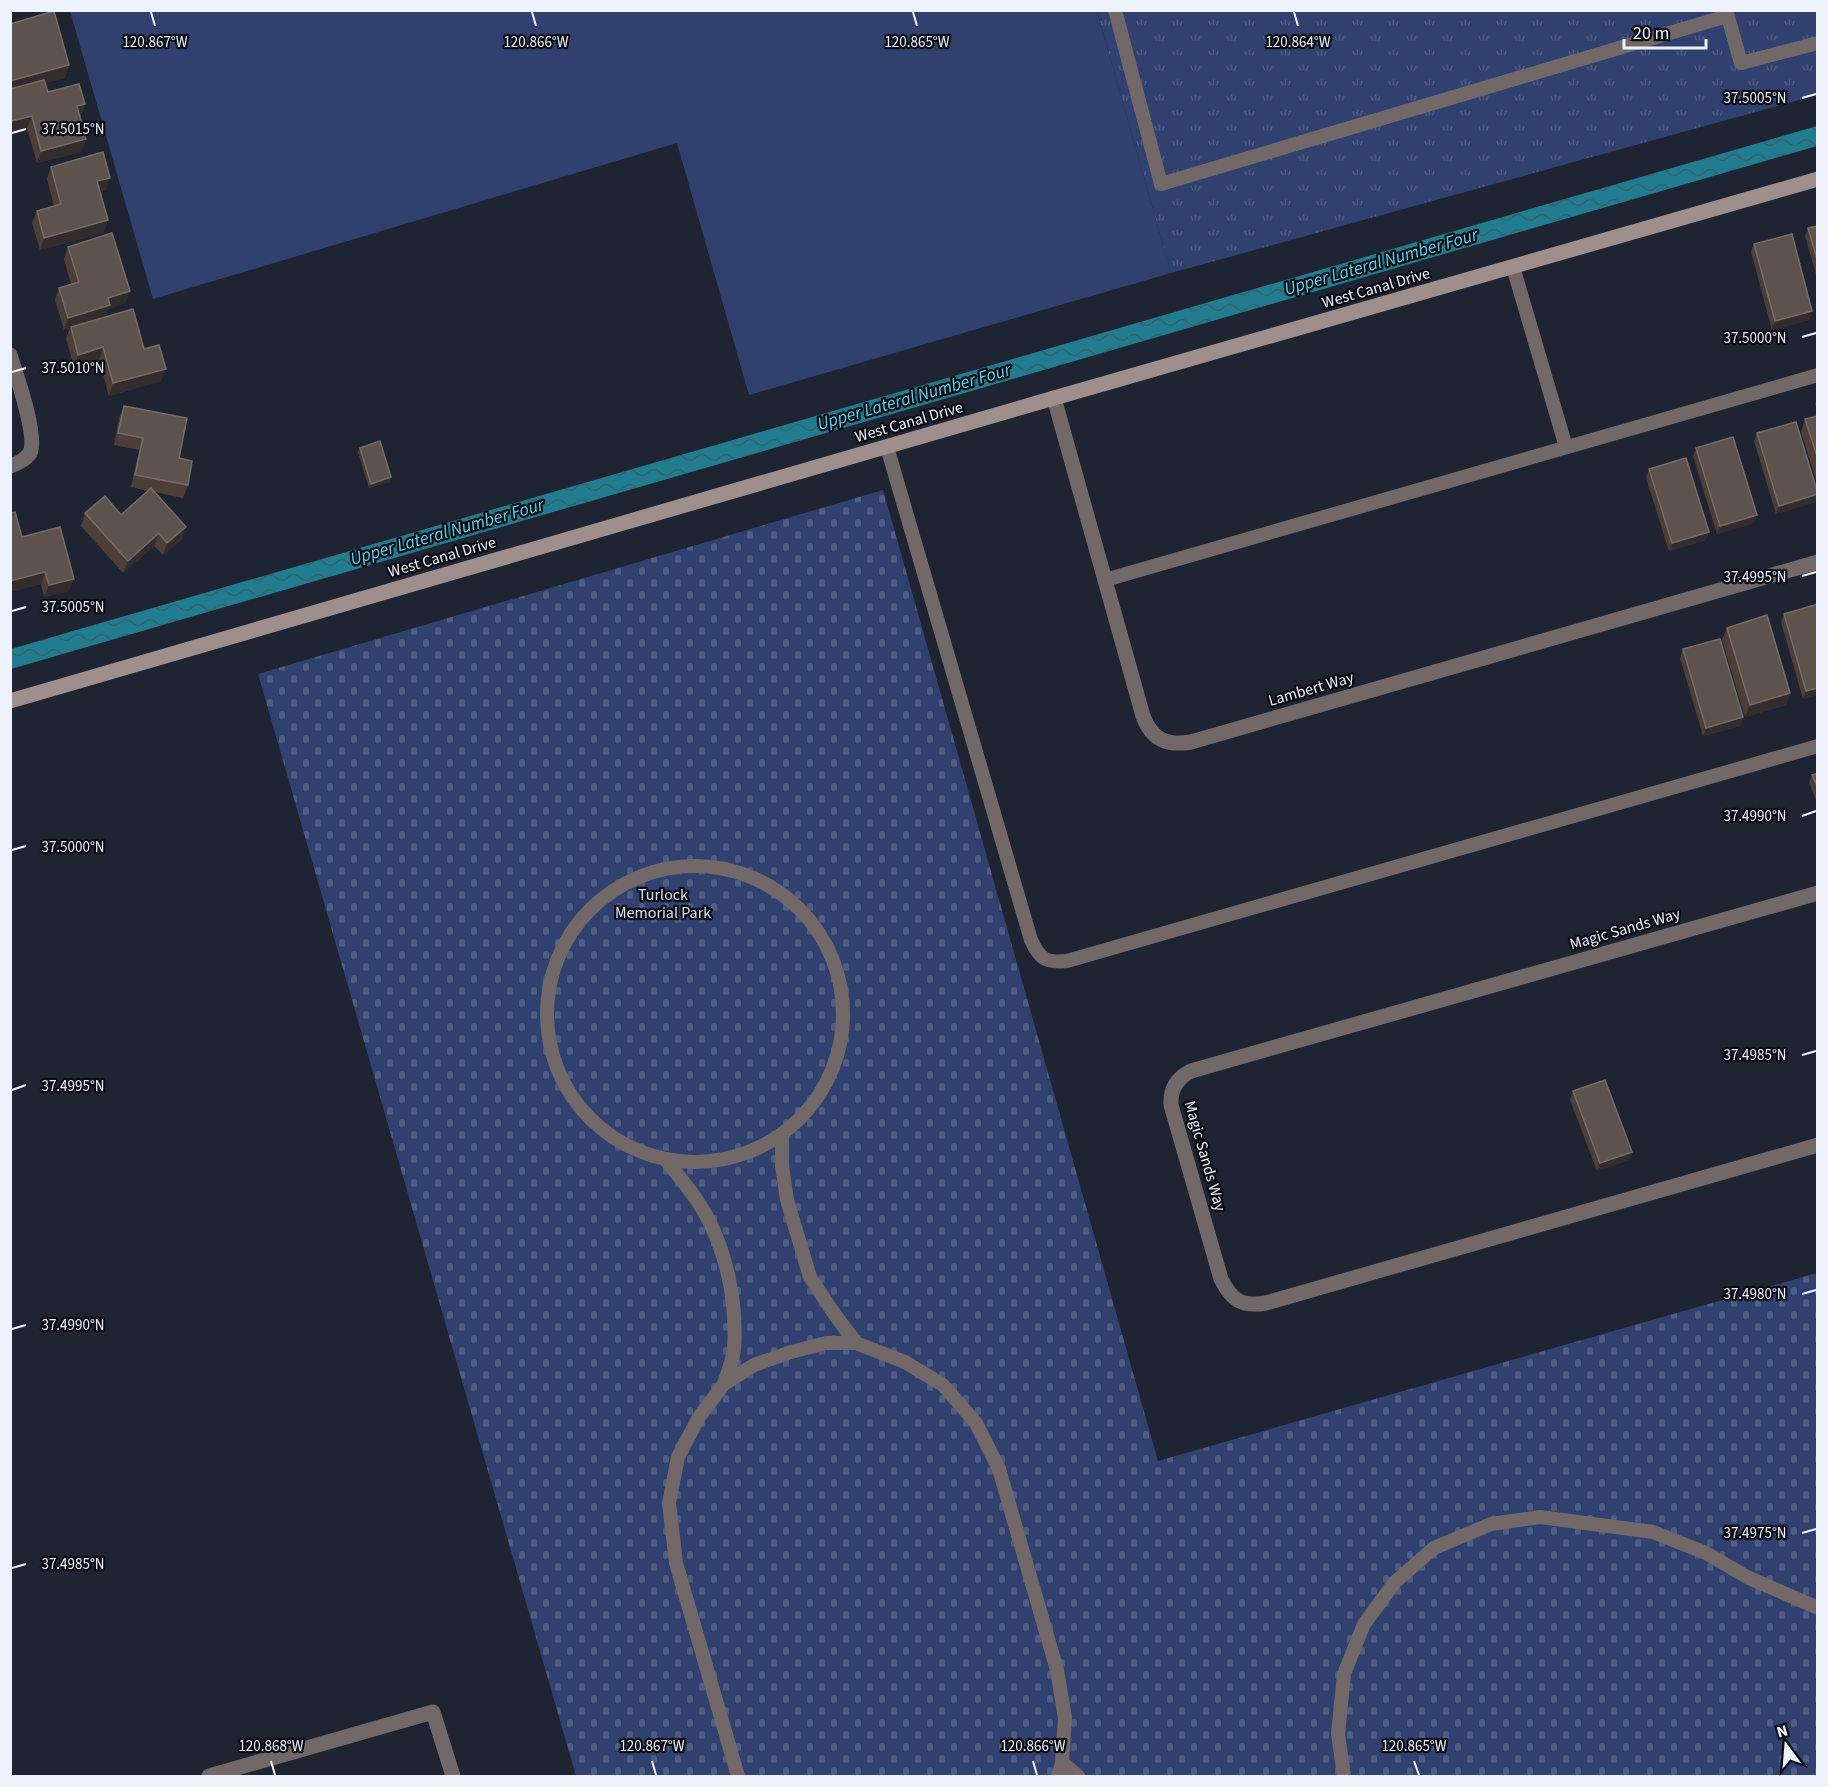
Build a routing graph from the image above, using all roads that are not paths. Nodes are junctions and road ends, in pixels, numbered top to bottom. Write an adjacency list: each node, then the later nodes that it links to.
1 (1115, 10): 2 (lane)
2 (1726, 13): 3 (lane)
3 (1818, 43)
4 (1818, 179): 5 (street, West Canal Drive)
5 (1514, 267): 8 (street, West Canal Drive); 10 (lane)
6 (10, 355): 11 (street)
7 (1818, 375): 10 (lane)
8 (1053, 398): 9 (street, West Canal Drive); 13 (street, Lambert Way)
9 (887, 447): 14 (street, West Canal Drive); 15 (lane)
10 (1566, 447): 13 (lane)
11 (10, 466)
12 (1818, 562): 13 (street, Lambert Way)
13 (1105, 580)
14 (10, 701)
15 (1818, 746)
16 (1818, 893): 18 (street, Magic Sands Way)
17 (782, 1134): 19 (lane); 19 (lane); 20 (lane)
18 (1818, 1145)
19 (664, 1159): 21 (lane)
20 (856, 1343): 21 (lane); 23 (lane)
21 (724, 1384): 26 (lane)
22 (1818, 1608): 28 (lane)
23 (1060, 1770): 27 (lane)
24 (209, 1776): 25 (street)
25 (453, 1776)
26 (738, 1776)
27 (1078, 1776)
28 (1344, 1776)

